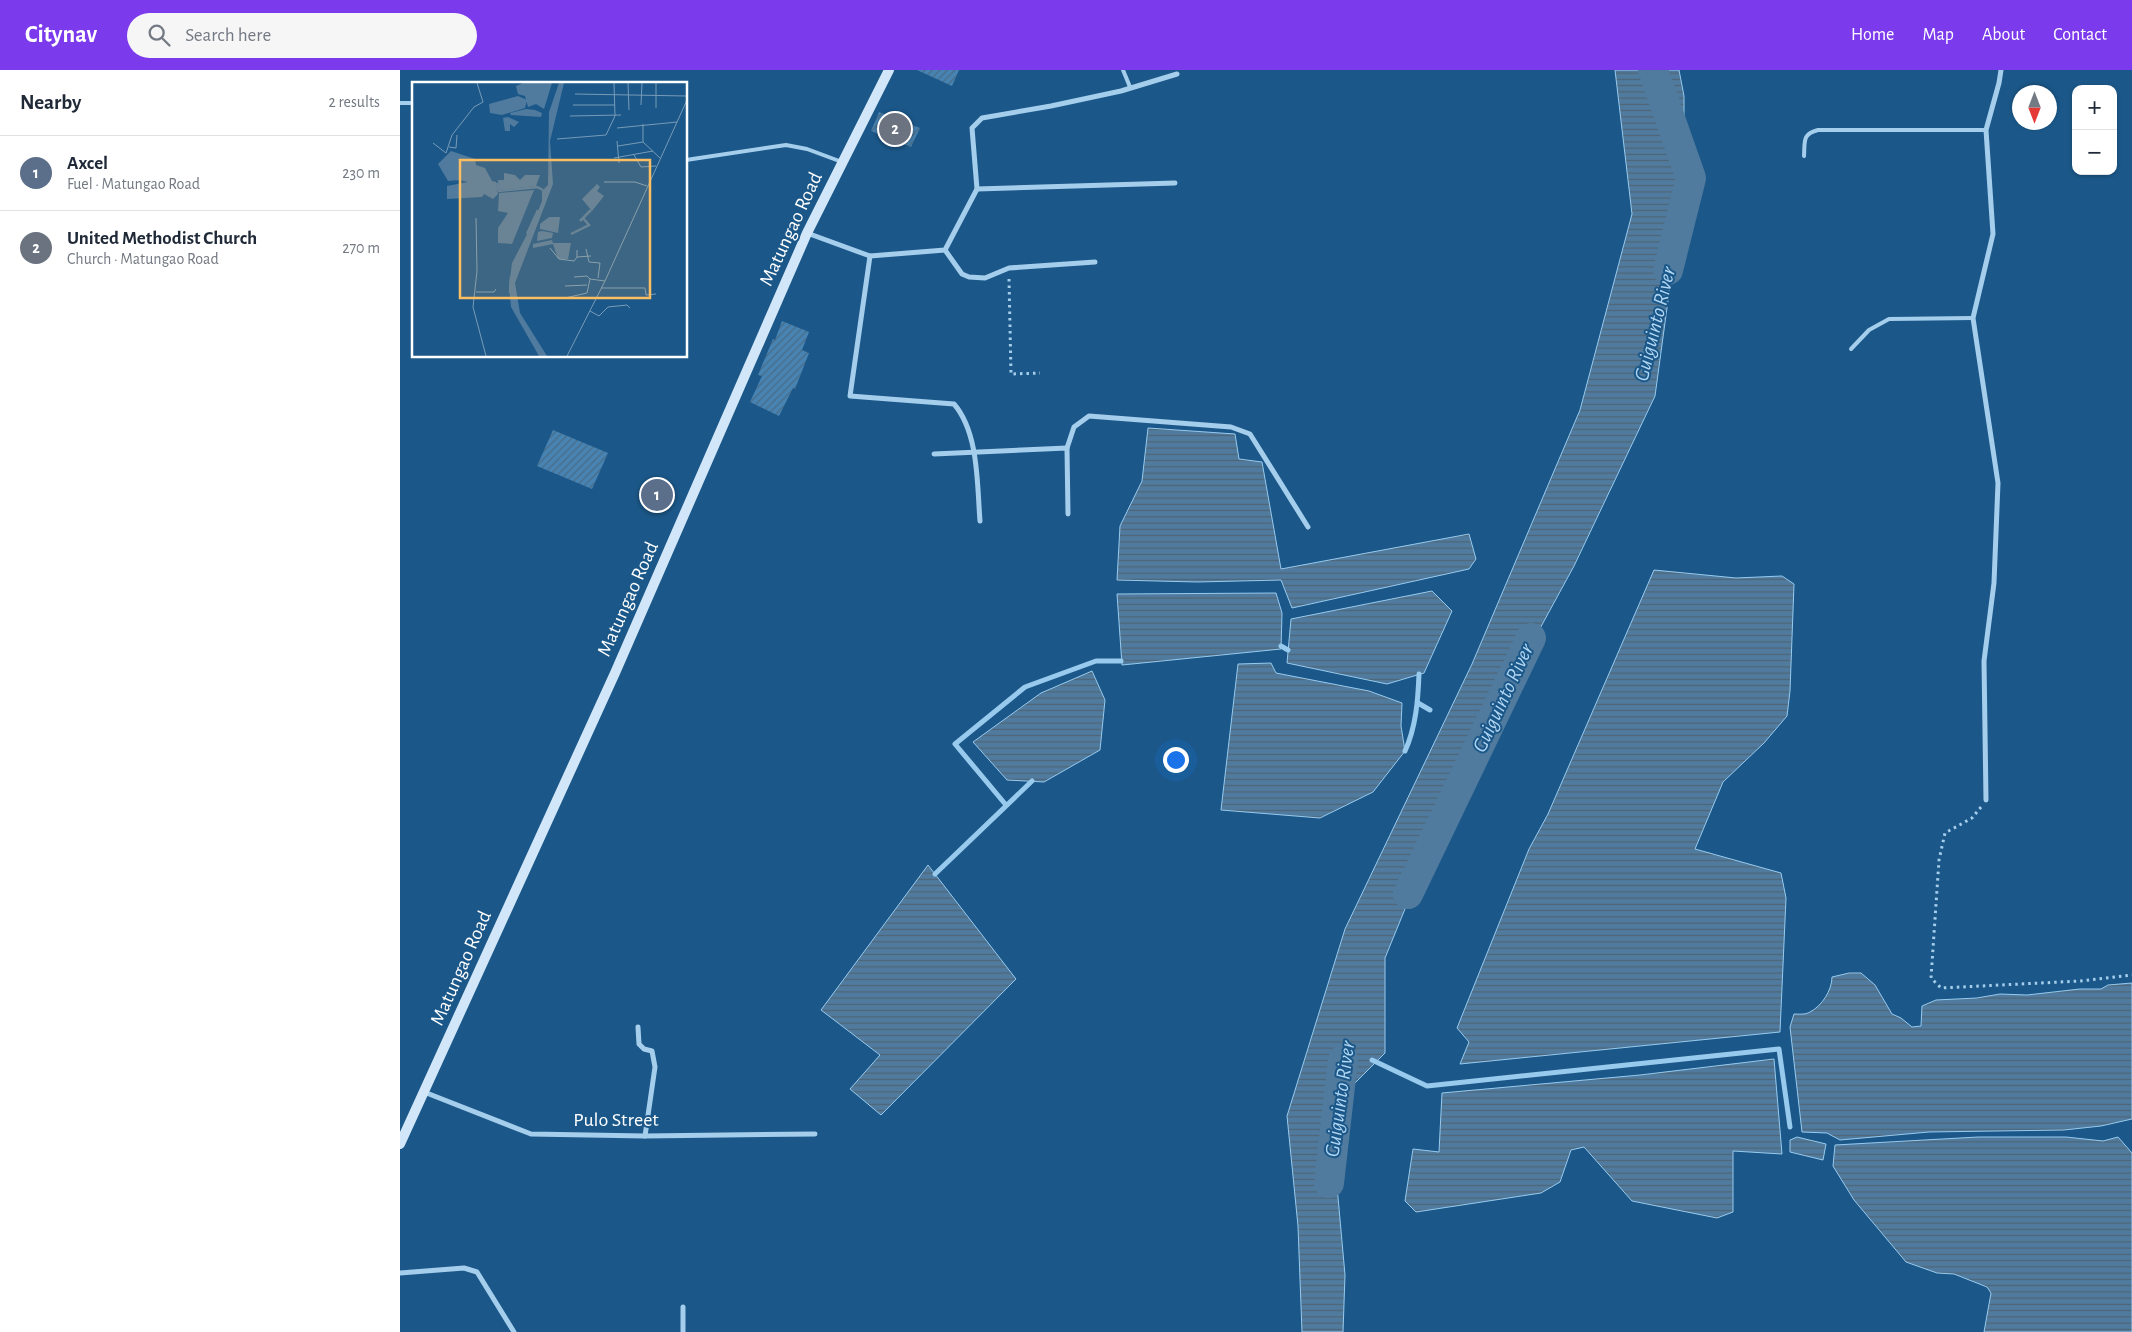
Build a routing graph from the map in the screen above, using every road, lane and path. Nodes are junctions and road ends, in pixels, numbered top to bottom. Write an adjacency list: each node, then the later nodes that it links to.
1 (889, 70): 9 (main road, Matungao Road)
2 (1123, 70): 5 (lane)
3 (2001, 70): 6 (street)
4 (1177, 74): 5 (street)
5 (1130, 87): 11 (street)
6 (1986, 130): 7 (lane); 17 (street)
7 (1804, 156)
8 (688, 160): 9 (lane)
9 (842, 162): 12 (main road, Matungao Road)
10 (1175, 183): 11 (street)
11 (977, 189): 13 (street)
12 (807, 233): 14 (street); 29 (main road, Matungao Road)
13 (945, 250): 14 (street); 16 (street)
14 (870, 256): 21 (street)
15 (1095, 262): 16 (street)
16 (1009, 268): 19 (path)
17 (1973, 318): 18 (lane); 26 (street)
18 (1851, 349)
19 (1040, 373)
20 (1067, 448): 21 (street); 23 (street); 25 (street)
21 (975, 450): 22 (street); 24 (street)
22 (934, 454)
23 (1068, 514)
24 (980, 521)
25 (1308, 527)
26 (1986, 800): 27 (path)
27 (2132, 975)
28 (638, 1027): 31 (street)
29 (424, 1092): 31 (street, Pulo Street); 32 (main road, Matungao Road)
30 (815, 1134): 31 (street, Pulo Street)
31 (646, 1136)
32 (400, 1144)
33 (400, 1273): 35 (street)
34 (683, 1307): 36 (street)
35 (514, 1332)
36 (684, 1332)

